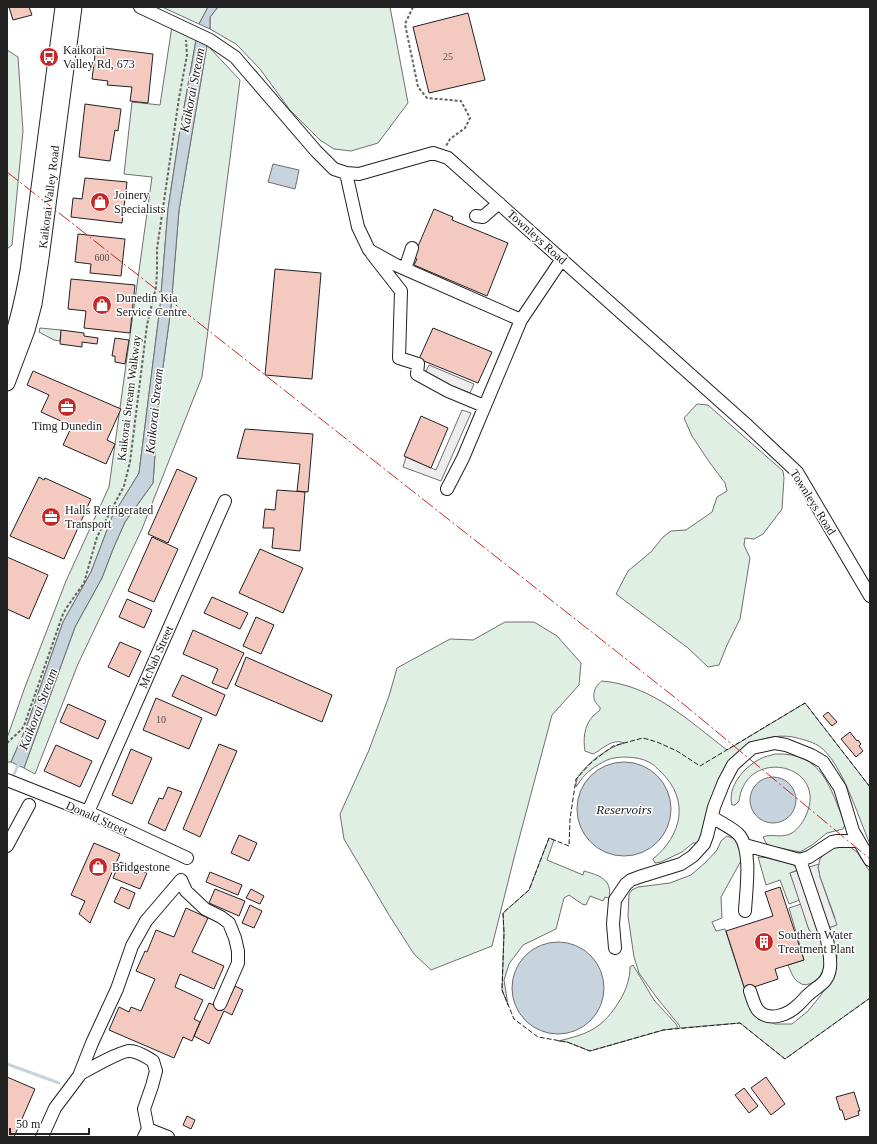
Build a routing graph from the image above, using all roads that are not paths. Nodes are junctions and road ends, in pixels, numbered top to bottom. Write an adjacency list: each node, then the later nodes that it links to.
1 (63, 7): 12 (main road, Kaikorai Valley Road)
2 (74, 7): 13 (main road, Kaikorai Valley Road)
3 (140, 7): 4 (street)
4 (346, 173): 5 (street, Townleys Road); 8 (street)
5 (499, 203): 6 (street); 9 (street, Townleys Road)
6 (476, 216)
7 (412, 248): 10 (street)
8 (369, 250): 10 (street); 14 (street)
9 (562, 259): 11 (street); 17 (street, Townleys Road)
10 (405, 269): 11 (street)
11 (521, 320): 14 (street)
12 (7, 353)
13 (7, 383)
14 (484, 406): 15 (street)
15 (447, 489)
16 (225, 501): 20 (street, McNab Street)
17 (870, 596)
18 (7, 780): 20 (street, Donald Street)
19 (29, 805): 24 (street)
20 (88, 812): 25 (street, Donald Street)
21 (712, 817): 22 (street); 23 (street); 29 (street)
22 (859, 841): 26 (street); 27 (street)
23 (745, 845): 26 (street); 28 (street)
24 (7, 846)
25 (187, 858)
26 (800, 860): 30 (street)
27 (870, 860)
28 (745, 911)
29 (615, 948)
30 (750, 991)
31 (220, 1004): 32 (street)
32 (80, 1074): 33 (street); 34 (street)
33 (146, 1133): 35 (street)
34 (42, 1137)
35 (168, 1137)

